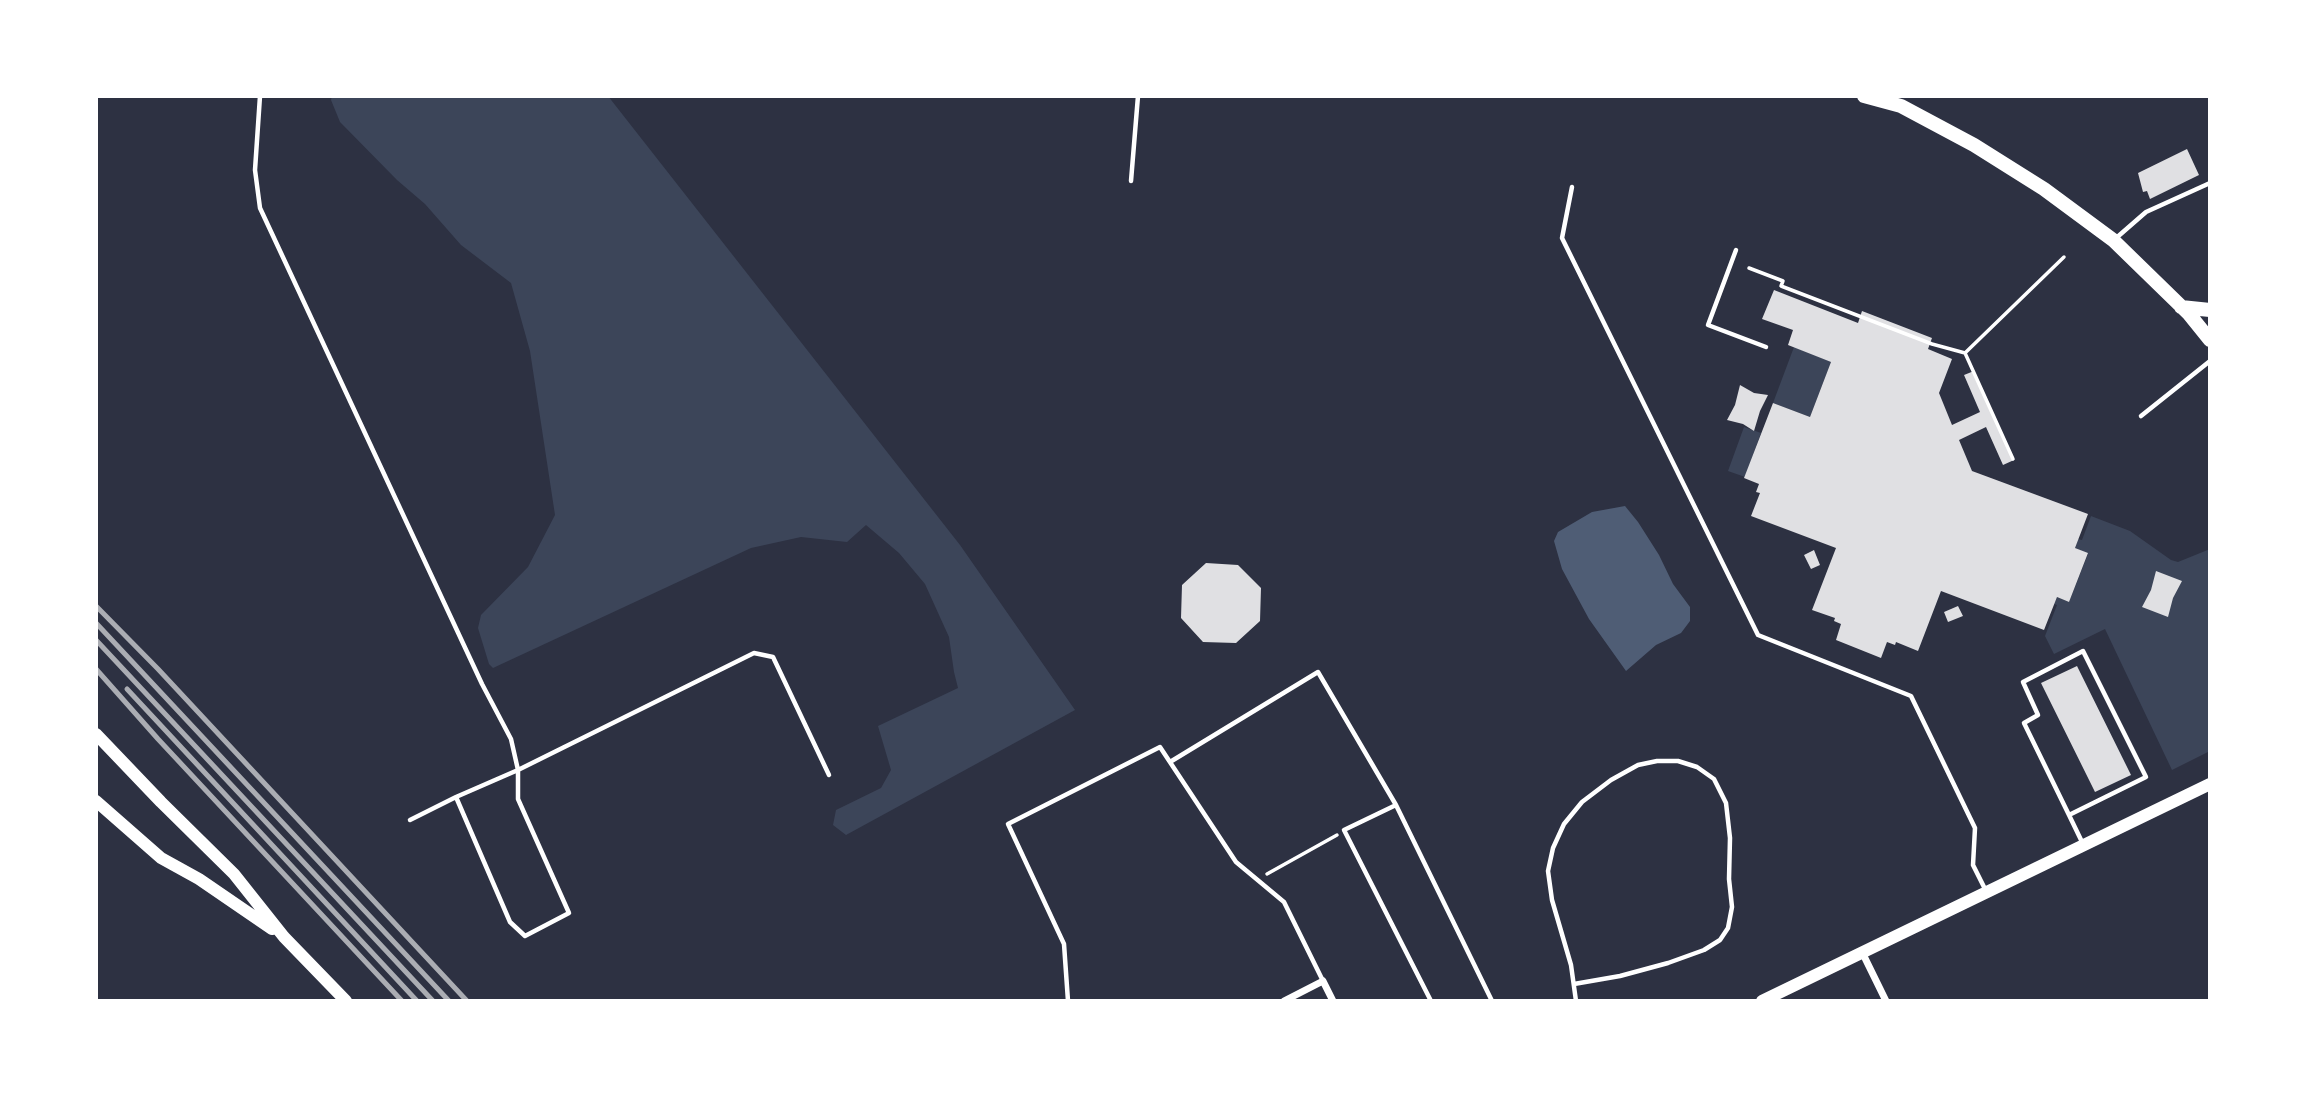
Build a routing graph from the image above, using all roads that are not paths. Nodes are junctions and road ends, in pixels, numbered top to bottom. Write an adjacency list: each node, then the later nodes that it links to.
1 (260, 96): 17 (lane)
2 (1138, 96): 4 (lane)
3 (1864, 96): 7 (main road)
4 (1131, 181)
5 (2210, 183): 7 (lane)
6 (1572, 187): 26 (lane)
7 (2113, 240): 9 (main road)
8 (1736, 250): 12 (lane)
9 (2181, 307): 10 (main road); 11 (main road)
10 (2210, 310)
11 (2210, 340)
12 (1766, 347)
13 (2210, 361): 14 (lane)
14 (2141, 415)
15 (96, 734): 27 (street)
16 (1170, 762): 22 (lane); 29 (lane); 32 (lane)
17 (518, 770): 18 (lane); 20 (lane); 20 (lane)
18 (829, 775)
19 (2210, 784): 25 (street)
20 (456, 797): 24 (lane)
21 (96, 801): 27 (street)
22 (1396, 805): 35 (lane); 36 (lane)
23 (2069, 815): 23 (lane); 25 (lane)
24 (410, 820)
25 (2084, 845): 26 (street)
26 (1986, 891): 28 (street)
27 (284, 937): 31 (street)
28 (1861, 951): 38 (street); 39 (street)
29 (1323, 982): 33 (street); 34 (street)
30 (1574, 984): 30 (lane); 37 (lane)
31 (339, 999)
32 (1068, 1001)
33 (1283, 1001)
34 (1333, 1001)
35 (1431, 1001)
36 (1492, 1001)
37 (1576, 1001)
38 (1762, 1001)
39 (1886, 1001)

